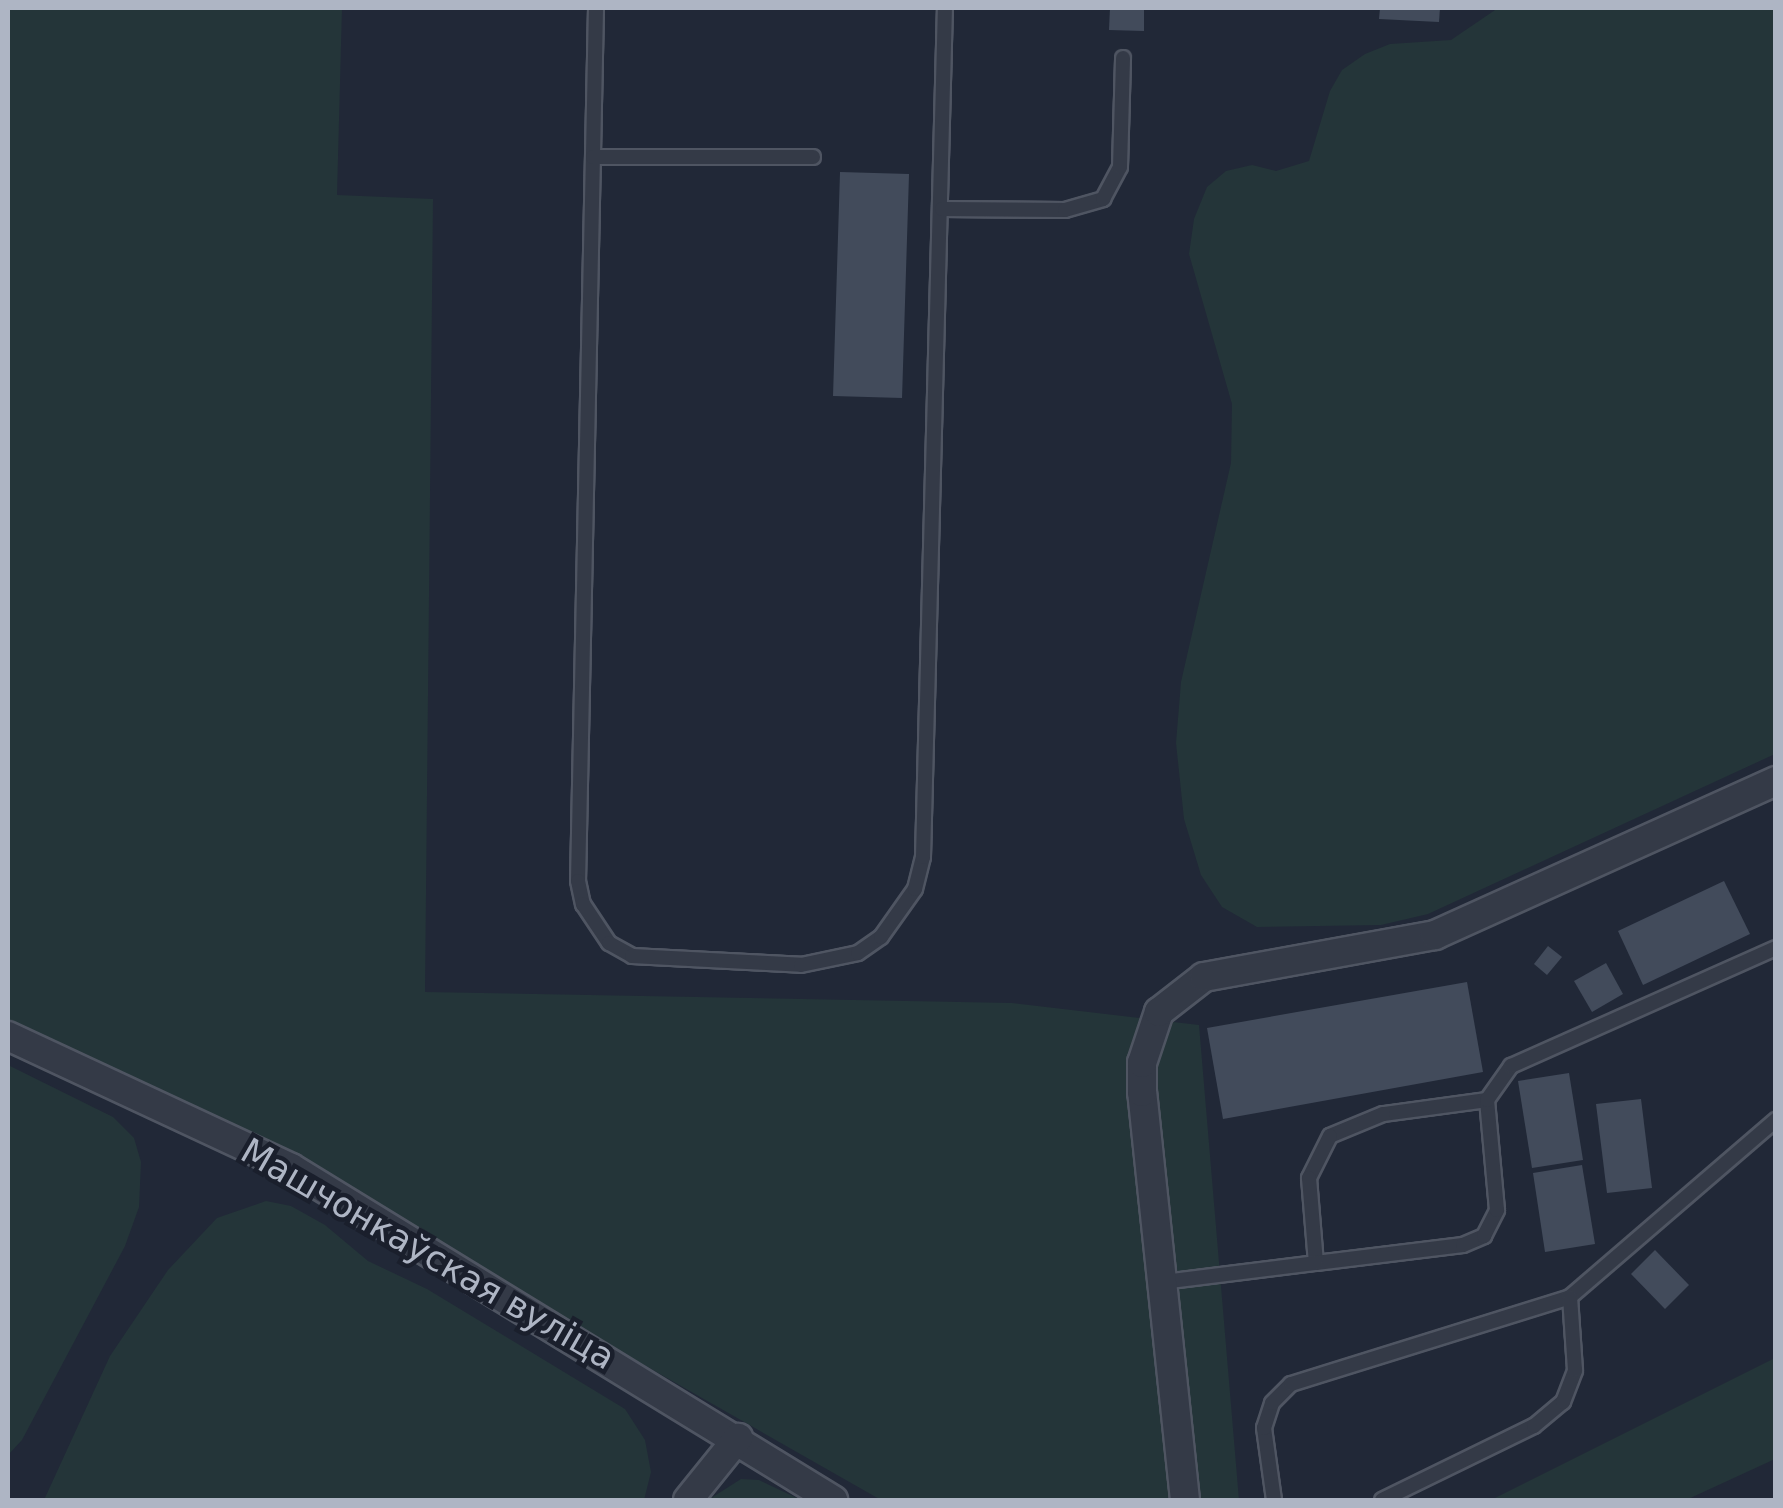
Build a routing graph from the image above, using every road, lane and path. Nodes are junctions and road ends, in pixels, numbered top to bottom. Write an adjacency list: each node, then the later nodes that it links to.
1 (596, 8): 4 (lane)
2 (945, 8): 6 (lane)
3 (1123, 58): 6 (lane)
4 (593, 157): 5 (lane); 6 (lane)
5 (814, 158)
6 (942, 209)
7 (1776, 780): 13 (street)
8 (1776, 948): 10 (lane)
9 (8, 1036): 15 (street, Машчонкаўская вуліца)
10 (1487, 1100): 12 (lane); 12 (lane)
11 (1776, 1120): 14 (lane)
12 (1316, 1264): 13 (lane)
13 (1163, 1282): 18 (street)
14 (1570, 1297): 19 (lane); 20 (lane)
15 (738, 1438): 16 (street); 17 (street, Машчонкаўская вуліца)
16 (688, 1500)
17 (832, 1500)
18 (1185, 1500)
19 (1274, 1500)
20 (1382, 1500)

